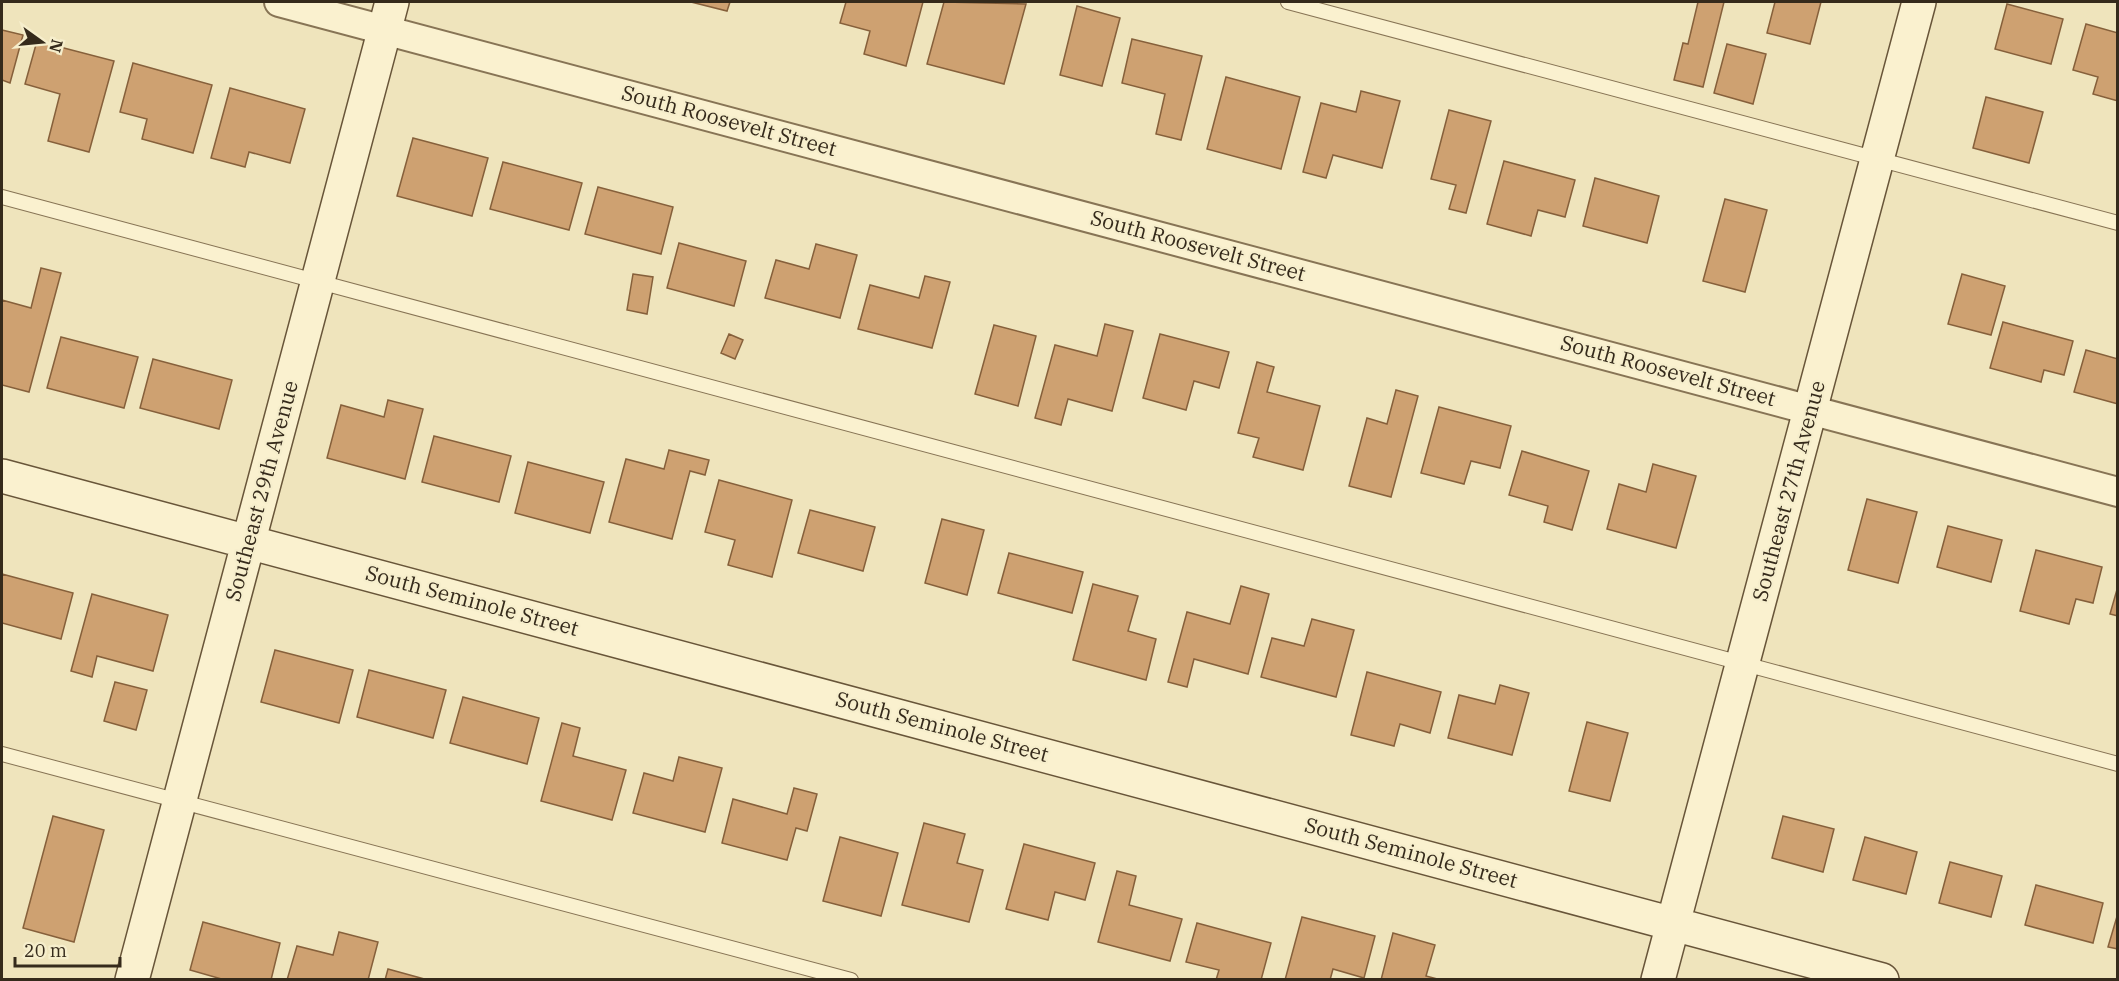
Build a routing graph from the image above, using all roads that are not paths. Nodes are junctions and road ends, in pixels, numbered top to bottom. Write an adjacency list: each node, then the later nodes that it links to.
1 (279, 2): 4 (street, South Roosevelt Street)
2 (1288, 2): 5 (lane)
3 (1919, 2): 5 (street, Southeast 27th Avenue)
4 (389, 16): 8 (street, Southeast 29th Avenue); 9 (street, South Roosevelt Street)
5 (1877, 158): 7 (lane); 9 (street, Southeast 27th Avenue)
6 (2, 197): 8 (lane)
7 (2118, 223)
8 (318, 280): 12 (street, Southeast 29th Avenue); 13 (lane)
9 (1811, 409): 11 (street, South Roosevelt Street); 13 (street, Southeast 27th Avenue)
10 (2, 476): 12 (street, South Seminole Street)
11 (2118, 492)
12 (249, 542): 16 (street, Southeast 29th Avenue); 17 (street, South Seminole Street)
13 (1742, 664): 15 (lane); 17 (street, Southeast 27th Avenue)
14 (2, 754): 16 (lane)
15 (2118, 764)
16 (179, 801): 18 (street, Southeast 29th Avenue); 19 (lane)
17 (1673, 924): 20 (street, Southeast 27th Avenue); 21 (street, South Seminole Street)
18 (132, 980)
19 (851, 980)
20 (1658, 980)
21 (1882, 980)

